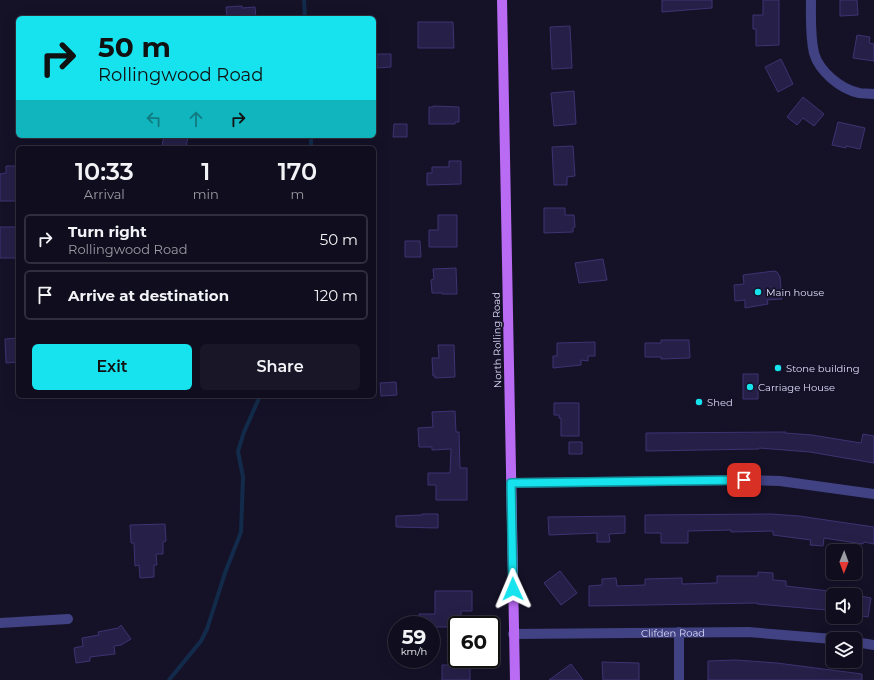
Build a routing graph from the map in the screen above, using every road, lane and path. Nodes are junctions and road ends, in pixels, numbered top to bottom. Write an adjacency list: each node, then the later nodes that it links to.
1 (502, 0): 4 (main road, North Rolling Road)
2 (811, 0): 3 (street)
3 (874, 94)
4 (511, 483): 5 (street); 9 (main road, North Rolling Road)
5 (874, 494)
6 (68, 619): 7 (street)
7 (0, 623)
8 (679, 632): 9 (street, Clifden Road); 10 (street, Clifden Road); 14 (street)
9 (513, 634): 13 (main road, North Rolling Road)
10 (826, 638)
11 (862, 643): 12 (street)
12 (874, 645)
13 (514, 680)
14 (679, 680)

